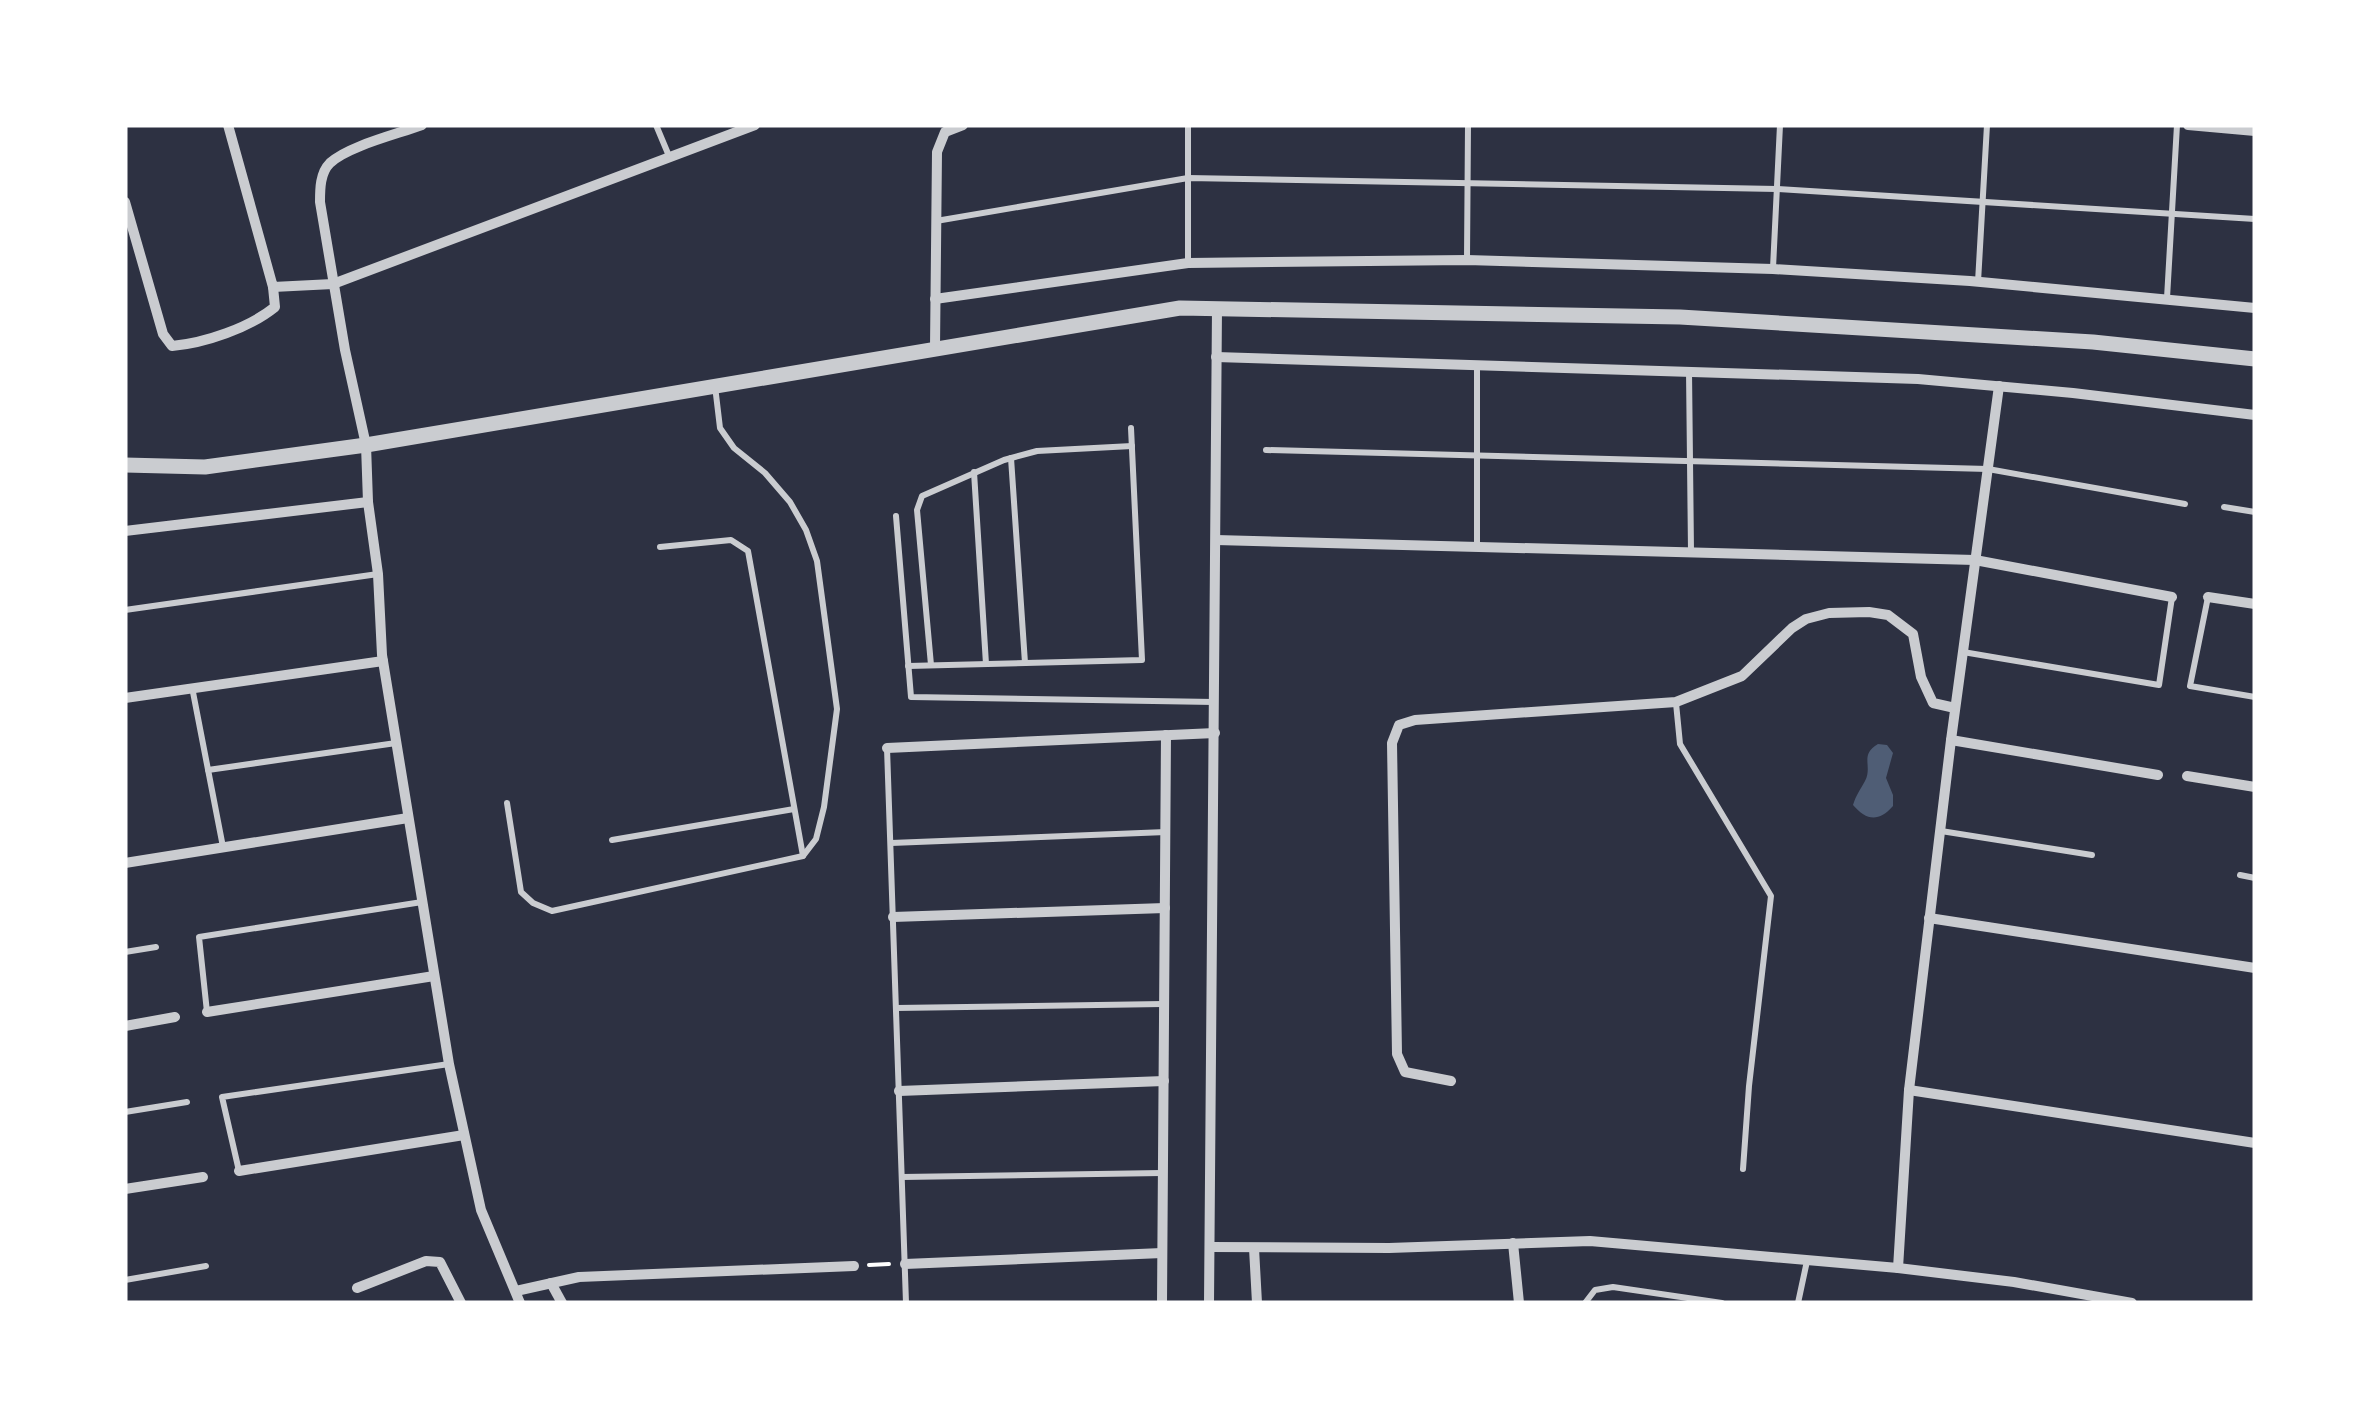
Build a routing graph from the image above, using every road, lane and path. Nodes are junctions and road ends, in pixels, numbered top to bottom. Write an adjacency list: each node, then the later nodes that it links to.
1 (228, 125): 28 (street)
2 (422, 125): 27 (street)
3 (656, 125): 14 (lane)
4 (756, 125): 14 (street)
5 (963, 125): 12 (street)
6 (1188, 125): 15 (lane)
7 (1468, 125): 16 (lane)
8 (1780, 125): 17 (lane)
9 (1987, 125): 19 (lane)
10 (2177, 125): 20 (lane)
11 (2188, 125): 13 (street)
12 (950, 128): 22 (street)
13 (2255, 131)
14 (670, 158): 27 (street)
15 (1188, 178): 16 (lane); 22 (lane); 24 (lane)
16 (1468, 182): 17 (lane); 23 (lane)
17 (1777, 189): 19 (lane); 25 (lane)
18 (125, 202): 28 (street)
19 (1982, 202): 20 (lane); 26 (lane)
20 (2171, 214): 21 (lane); 30 (lane)
21 (2255, 219)
22 (936, 220): 29 (street)
23 (1467, 260): 24 (street); 25 (street)
24 (1188, 263): 29 (street)
25 (1772, 270): 26 (street)
26 (1978, 282): 30 (street)
27 (333, 284): 28 (street); 42 (street)
28 (273, 286)
29 (935, 299): 33 (street)
30 (2167, 300): 32 (street)
31 (1216, 308): 33 (street); 34 (street); 35 (street)
32 (2255, 308)
33 (935, 348): 38 (street)
34 (1216, 357): 36 (street); 57 (street)
35 (2255, 359)
36 (1477, 364): 37 (street); 45 (lane)
37 (1689, 370): 39 (street); 47 (lane)
38 (715, 385): 42 (street); 97 (lane)
39 (1999, 386): 40 (street); 49 (street)
40 (2255, 415)
41 (1131, 428): 43 (lane)
42 (366, 445): 48 (street); 51 (street)
43 (1132, 446): 46 (lane); 69 (lane)
44 (1266, 450): 45 (lane)
45 (1478, 456): 47 (lane); 59 (lane)
46 (1011, 458): 50 (lane); 69 (lane)
47 (1690, 461): 49 (lane); 60 (lane)
48 (125, 464)
49 (1988, 469): 52 (lane); 61 (street)
50 (974, 472): 70 (lane); 72 (lane)
51 (368, 502): 56 (street); 62 (street)
52 (2185, 504)
53 (2224, 506): 54 (lane)
54 (2255, 512)
55 (896, 516): 71 (lane)
56 (125, 531)
57 (1216, 540): 59 (street); 76 (street)
58 (660, 547): 89 (lane)
59 (1477, 547): 60 (street)
60 (1690, 551): 61 (street)
61 (1975, 560): 64 (street); 67 (street)
62 (378, 574): 66 (lane); 68 (street)
63 (2208, 597): 65 (street); 74 (lane)
64 (2172, 598): 67 (lane)
65 (2255, 604)
66 (125, 610)
67 (1963, 652): 78 (street)
68 (383, 661): 73 (street); 82 (street)
69 (1025, 663): 70 (lane)
70 (986, 664): 72 (lane)
71 (908, 666): 72 (lane); 76 (lane)
72 (931, 666)
73 (192, 688): 75 (street); 84 (lane)
74 (2255, 697)
75 (125, 698)
76 (1215, 702): 79 (street)
77 (1676, 702): 78 (street); 116 (street); 123 (lane)
78 (1955, 708): 81 (street)
79 (1215, 733): 80 (street); 130 (street)
80 (1166, 735): 83 (street); 92 (street)
81 (1951, 740): 85 (street); 91 (street)
82 (396, 744): 84 (lane); 90 (street)
83 (887, 748): 94 (lane)
84 (208, 770): 95 (lane)
85 (2158, 776)
86 (2187, 776): 87 (street)
87 (2255, 787)
88 (508, 804): 97 (lane)
89 (794, 809): 93 (lane); 97 (lane)
90 (408, 818): 95 (street); 101 (street)
91 (1939, 831): 96 (lane); 104 (street)
92 (1166, 832): 94 (lane); 102 (street)
93 (612, 840)
94 (890, 843): 103 (lane)
95 (223, 847): 98 (street)
96 (2092, 855)
97 (803, 856)
98 (125, 863)
99 (2240, 875): 100 (lane)
100 (2255, 878)
101 (422, 902): 108 (street); 111 (lane)
102 (1165, 908): 103 (street); 109 (street)
103 (893, 918): 110 (lane)
104 (1929, 918): 107 (street); 118 (street)
105 (156, 947): 106 (lane)
106 (125, 952)
107 (2255, 968)
108 (434, 976): 111 (street); 114 (street)
109 (1164, 1004): 110 (lane); 115 (street)
110 (896, 1008): 117 (lane)
111 (207, 1012)
112 (175, 1017): 113 (street)
113 (125, 1026)
114 (449, 1064): 121 (street); 124 (lane)
115 (1164, 1081): 117 (street); 125 (street)
116 (1451, 1081)
117 (899, 1090): 126 (lane)
118 (1909, 1090): 122 (street); 137 (street)
119 (187, 1102): 120 (lane)
120 (125, 1112)
121 (464, 1135): 124 (street); 141 (street)
122 (2255, 1143)
123 (1742, 1169)
124 (239, 1171)
125 (1163, 1173): 126 (lane); 132 (street)
126 (902, 1176): 134 (lane)
127 (203, 1177): 128 (street)
128 (125, 1190)
129 (1513, 1243): 131 (street); 133 (street); 149 (street)
130 (1210, 1247): 131 (street); 147 (street)
131 (1254, 1248): 148 (street)
132 (1162, 1252): 134 (street); 146 (street)
133 (1807, 1261): 137 (street); 152 (lane)
134 (905, 1264): 136 (path); 145 (lane)
135 (206, 1266): 138 (lane)
136 (854, 1266): 139 (street)
137 (1898, 1268): 142 (street)
138 (125, 1280)
139 (551, 1283): 141 (street); 144 (street)
140 (358, 1288): 143 (street)
141 (518, 1297)
142 (2074, 1299): 153 (street)
143 (461, 1303)
144 (562, 1303)
145 (906, 1303)
146 (1162, 1303)
147 (1209, 1303)
148 (1257, 1303)
149 (1519, 1303)
150 (1585, 1303): 151 (lane)
151 (1722, 1303)
152 (1798, 1303)
153 (2132, 1303)

